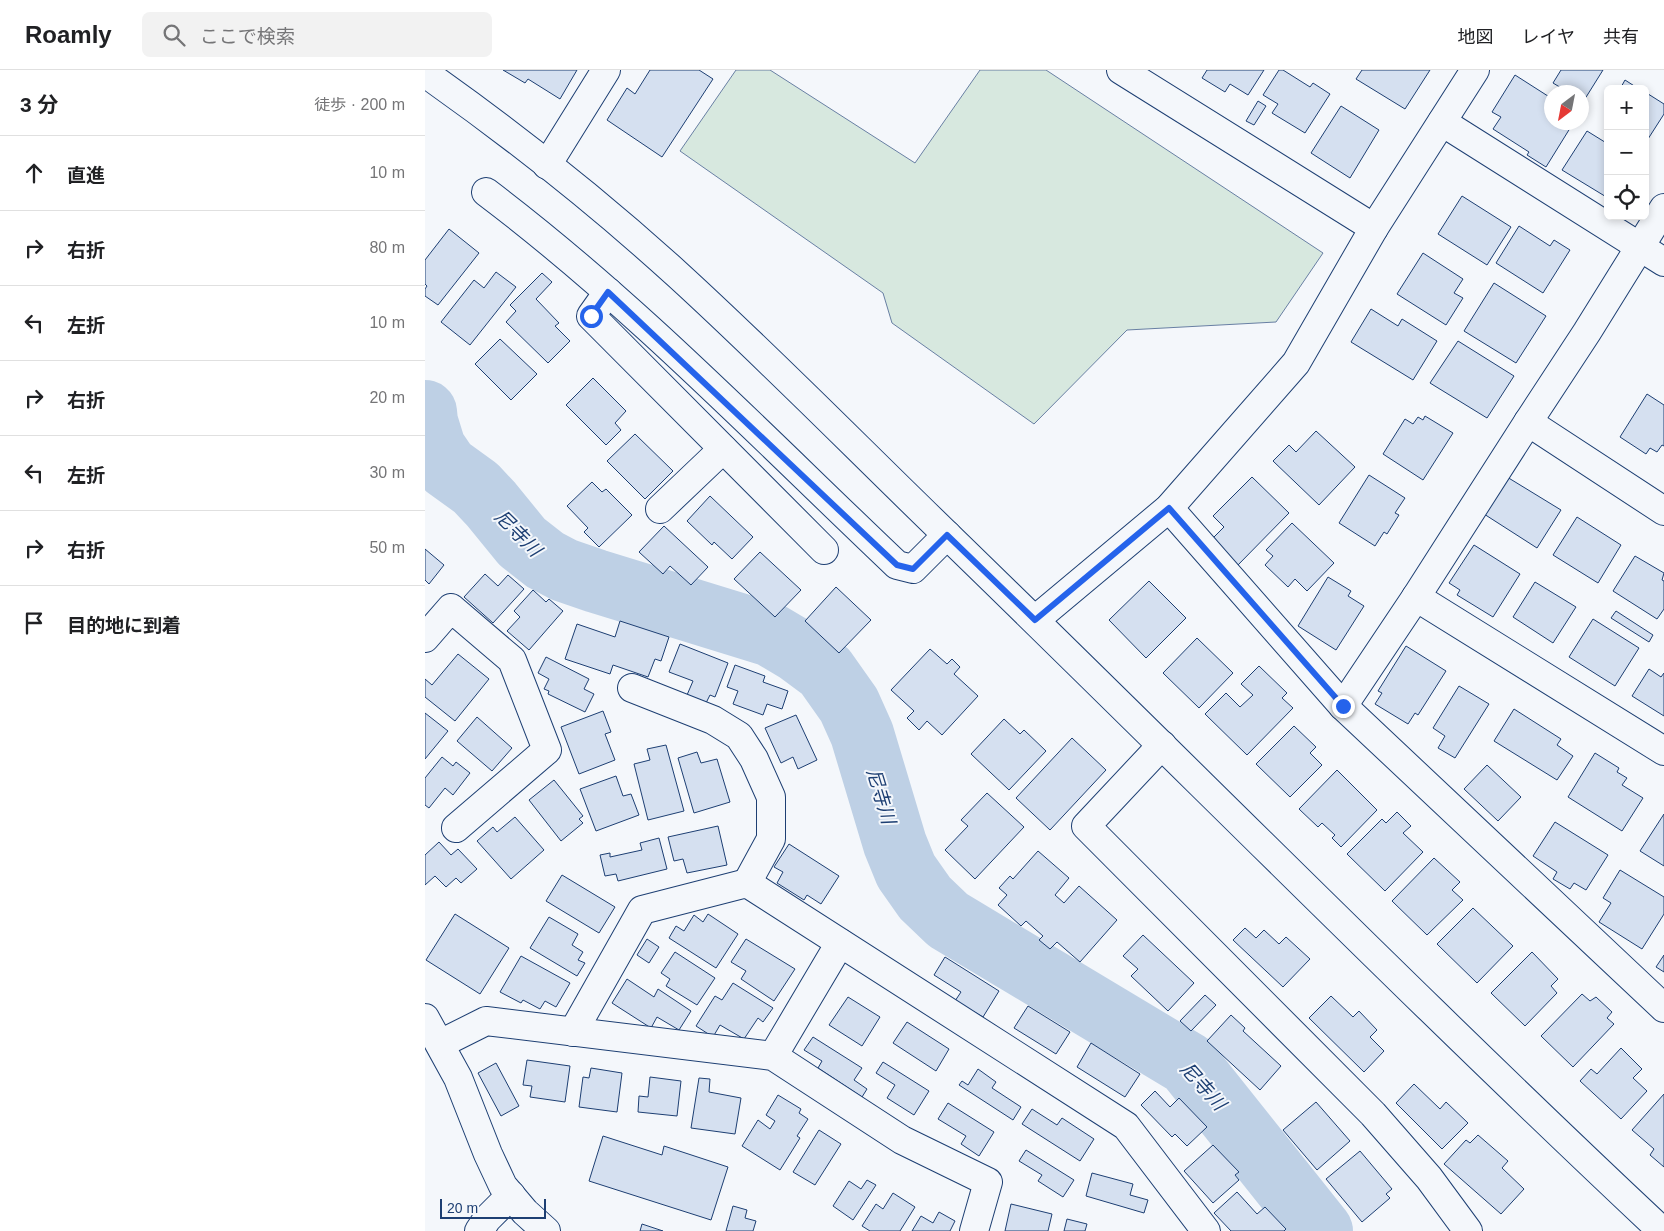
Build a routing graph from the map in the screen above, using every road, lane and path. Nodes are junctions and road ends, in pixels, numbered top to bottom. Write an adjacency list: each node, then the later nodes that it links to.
1 (607, 70): 6 (street)
2 (1121, 70): 9 (street)
3 (1475, 70): 5 (street)
4 (425, 73): 6 (street)
5 (1442, 122): 9 (street); 10 (street)
6 (547, 165): 18 (street)
7 (486, 192): 12 (street)
8 (1664, 208): 10 (street)
9 (1373, 228): 15 (street)
10 (1641, 247): 11 (street); 13 (street)
11 (1664, 262)
12 (608, 292): 14 (street); 18 (street)
13 (1528, 422): 17 (street); 20 (street)
14 (723, 449): 16 (street); 19 (street)
15 (1169, 508): 21 (street); 24 (street)
16 (660, 509)
17 (1664, 511)
18 (947, 535): 21 (street)
19 (824, 550)
20 (1416, 597): 24 (street); 26 (street)
21 (1035, 620): 25 (street)
22 (425, 638): 27 (street)
23 (632, 688): 28 (street)
24 (1343, 706): 30 (street)
25 (1163, 745): 40 (street); 41 (street)
26 (1664, 750)
27 (456, 828)
28 (747, 883): 29 (street); 32 (street)
29 (840, 943): 34 (street); 39 (street)
30 (1664, 1008)
31 (425, 1018): 33 (street)
32 (573, 1032): 33 (street); 34 (street)
33 (440, 1044): 35 (street)
34 (773, 1056): 38 (street)
35 (511, 1195): 36 (street); 37 (street)
36 (479, 1231)
37 (546, 1231)
38 (974, 1231)
39 (1206, 1231)
40 (1468, 1231)
41 (1662, 1231)

